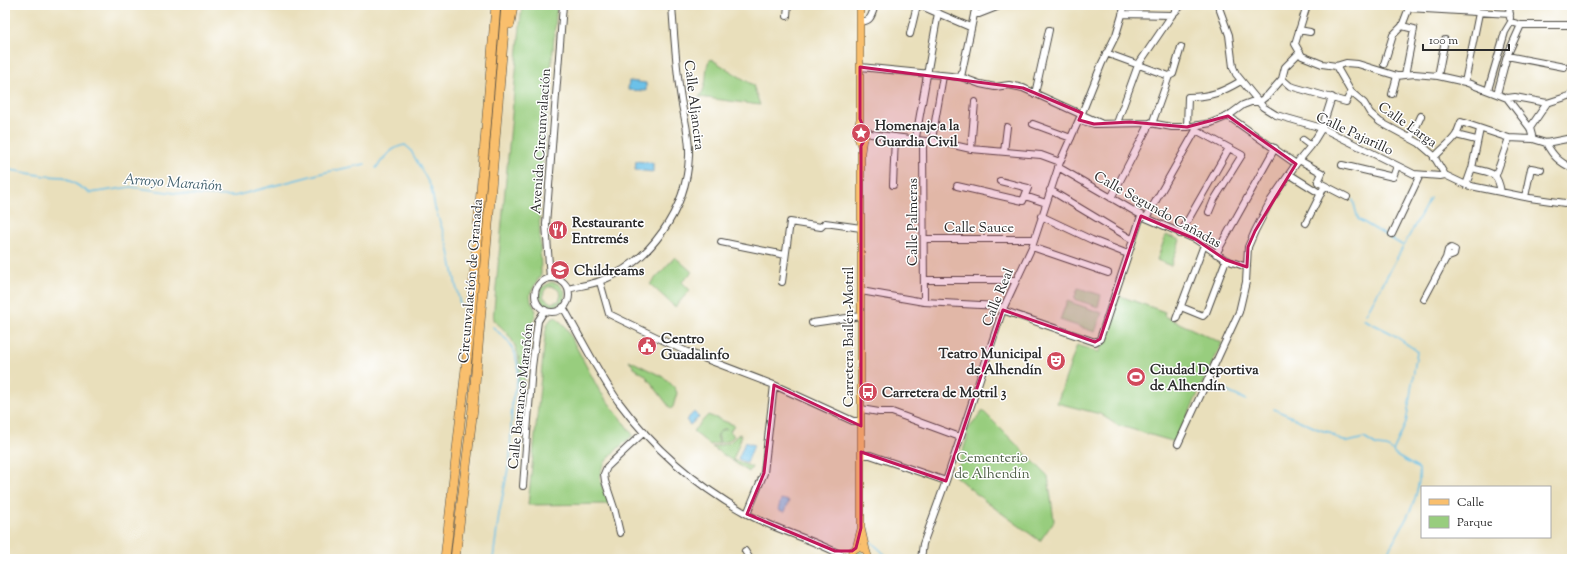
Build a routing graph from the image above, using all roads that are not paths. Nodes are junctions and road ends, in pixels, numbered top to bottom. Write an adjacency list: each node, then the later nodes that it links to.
1 (490, 5): 37 (highway)
2 (496, 5): 37 (highway, Circunvalación de Granada)
3 (506, 5): 40 (highway, Circunvalación de Granada)
4 (513, 5): 40 (highway)
5 (562, 5): 151 (street, Avenida Circunvalación)
6 (672, 5): 154 (street, Calle Aljancira)
7 (788, 5): 26 (street)
8 (860, 5): 27 (main road)
9 (875, 5): 27 (street)
10 (918, 5): 20 (street); 36 (street)
11 (937, 5): 20 (street)
12 (976, 5): 22 (street)
13 (1002, 5): 22 (street)
14 (1125, 5): 23 (street, Calle Real)
15 (1182, 5): 25 (street)
16 (1218, 5): 56 (street)
17 (1307, 5): 34 (street)
18 (1509, 5): 24 (street)
19 (1409, 7): 21 (street); 31 (street)
20 (937, 13): 32 (street); 49 (street)
21 (1479, 13): 24 (street); 58 (street)
22 (974, 14): 32 (street)
23 (1122, 14): 25 (street); 42 (street, Calle Real)
24 (1510, 14): 28 (street)
25 (1172, 15): 45 (street)
26 (787, 16)
27 (860, 21): 47 (main road)
28 (1511, 22): 29 (street); 59 (street)
29 (1521, 25): 30 (street); 43 (street)
30 (1572, 25)
31 (1402, 26): 44 (street); 50 (street)
32 (970, 27): 55 (street)
33 (1049, 30): 61 (street)
34 (1299, 30): 35 (street); 41 (street)
35 (1310, 32)
36 (910, 34)
37 (493, 38): 183 (highway, Circunvalación de Granada)
38 (1445, 40): 54 (street)
39 (1181, 47): 52 (street)
40 (502, 50): 184 (highway, Circunvalación de Granada)
41 (1300, 52): 46 (street); 57 (street)
42 (1106, 53): 45 (street); 70 (street, Calle Real)
43 (1507, 56): 48 (street); 63 (street)
44 (1384, 64)
45 (1138, 65): 52 (street); 75 (street)
46 (1336, 66): 53 (street); 60 (street, Calle Larga)
47 (860, 67): 49 (street); 84 (main road)
48 (1564, 67)
49 (927, 74): 51 (street); 87 (street)
50 (1405, 75): 53 (street); 54 (street)
51 (943, 76): 55 (street); 92 (street)
52 (1169, 76): 77 (street)
53 (1397, 76): 62 (street)
54 (1438, 76): 58 (street)
55 (960, 77): 61 (street)
56 (1242, 81): 68 (street); 79 (street)
57 (1280, 81): 65 (street); 68 (street)
58 (1465, 82): 59 (street)
59 (1488, 90): 63 (street)
60 (1351, 92): 65 (street); 89 (street, Calle Larga)
61 (1035, 94): 70 (street)
62 (1392, 94)
63 (1497, 94): 66 (street)
64 (1572, 95): 69 (street)
65 (1332, 97): 81 (street)
66 (1507, 98): 69 (street); 82 (street)
67 (975, 102): 99 (street)
68 (1257, 102): 71 (street); 81 (street, Calle Pajarillo)
69 (1547, 103): 82 (street)
70 (1082, 113): 73 (street, Calle Real); 74 (street)
71 (1228, 116): 80 (street); 101 (street)
72 (1422, 116): 89 (street)
73 (1079, 120): 74 (street); 88 (street, Calle Real)
74 (1100, 123): 75 (street)
75 (1117, 123): 77 (street)
76 (1033, 124): 88 (street)
77 (1151, 124): 79 (street); 128 (street)
78 (1007, 127): 102 (street)
79 (1187, 128): 80 (street)
80 (1195, 128): 100 (street); 133 (street)
81 (1322, 128): 98 (street); 107 (street, Calle Pajarillo)
82 (1530, 128): 93 (street)
83 (1480, 129): 85 (street); 90 (street); 95 (street)
84 (864, 133): 86 (street, Calle Segundo Cañadas); 135 (main road, Carretera Bailén-Motril)
85 (1456, 135): 95 (street); 103 (street)
86 (895, 137): 96 (street, Calle Segundo Cañadas); 117 (street)
87 (916, 137)
88 (1071, 138): 105 (street, Calle Real)
89 (1411, 138): 103 (street, Calle Larga)
90 (1509, 138): 93 (street); 114 (street)
91 (1572, 138): 97 (street)
92 (932, 139)
93 (1533, 139): 97 (street)
94 (1302, 140): 98 (street)
95 (1476, 140): 108 (street)
96 (923, 141): 99 (street, Calle Segundo Cañadas); 138 (street, Calle Palmeras)
97 (1546, 143): 109 (street)
98 (1311, 146): 104 (street)
99 (971, 148): 102 (street, Calle Segundo Cañadas)
100 (1229, 148): 131 (street); 136 (street)
101 (1275, 148): 104 (street); 145 (street)
102 (1004, 152): 105 (street, Calle Segundo Cañadas)
103 (1434, 158): 113 (street, Calle Larga)
104 (1298, 162): 111 (street); 120 (street)
105 (1060, 164): 122 (street, Calle Real); 128 (street, Calle Segundo Cañadas)
106 (1342, 165): 107 (street)
107 (1397, 166): 112 (street, Calle Pajarillo)
108 (1472, 168): 114 (street); 118 (street)
109 (1572, 168)
110 (1541, 170): 127 (street)
111 (1289, 174): 124 (street); 149 (street)
112 (1420, 175): 113 (street, Calle Pajarillo); 137 (street)
113 (1445, 175): 118 (street)
114 (1496, 175): 123 (street)
115 (1000, 181): 121 (street)
116 (1031, 181): 121 (street)
117 (893, 185)
118 (1466, 185): 123 (street)
119 (957, 186): 125 (street)
120 (1324, 186): 124 (street); 126 (street)
121 (1028, 188): 125 (street)
122 (1050, 190): 129 (street, Calle Real); 140 (street)
123 (1501, 192): 127 (street)
124 (1321, 194): 134 (street)
125 (1025, 196): 129 (street)
126 (1347, 197)
127 (1524, 197): 130 (street)
128 (1111, 198): 133 (street, Calle Segundo Cañadas)
129 (1046, 203): 132 (street, Calle Real)
130 (1572, 204)
131 (1209, 212)
132 (1041, 216): 139 (street, Calle Real); 144 (street)
133 (1144, 217): 136 (street, Calle Segundo Cañadas); 140 (street)
134 (1306, 224)
135 (861, 228): 146 (street); 157 (main road, Carretera Bailén-Motril)
136 (1180, 234): 142 (street, Calle Segundo Cañadas)
137 (1392, 234)
138 (924, 239): 139 (street, Calle Sauce); 152 (street, Calle Palmeras)
139 (1034, 240): 143 (street, Calle Real)
140 (1133, 240): 144 (street)
141 (721, 242): 146 (street)
142 (1204, 245): 145 (street, Calle Segundo Cañadas); 161 (street)
143 (1032, 247): 150 (street); 153 (street, Calle Real)
144 (1128, 254): 162 (street)
145 (1216, 254): 148 (street, Calle Segundo Cañadas)
146 (785, 255): 155 (street)
147 (1446, 258): 158 (street)
148 (1226, 260): 149 (street, Calle Segundo Cañadas); 161 (street)
149 (1247, 267): 172 (street)
150 (1108, 273)
151 (550, 278): 156 (street); 163 (street)
152 (924, 280): 153 (street); 159 (street, Calle Palmeras)
153 (1016, 280): 162 (street, Calle Real)
154 (600, 282): 156 (street, Calle Aljancira); 167 (street)
155 (782, 282)
156 (568, 289): 160 (street)
157 (861, 291): 159 (street); 164 (main road, Carretera Bailén-Motril)
158 (1424, 299)
159 (924, 302): 162 (street)
160 (564, 307): 163 (street); 170 (street)
161 (1181, 307): 165 (street)
162 (1003, 309): 171 (street, Calle Real)
163 (544, 310): 175 (street, Calle Barranco Marañón)
164 (861, 316): 166 (street); 168 (main road, Carretera Bailén-Motril)
165 (1176, 319)
166 (812, 323)
167 (774, 385): 169 (street); 176 (street)
168 (861, 409): 169 (main road, Carretera Bailén-Motril); 171 (street)
169 (861, 422): 173 (main road, Carretera Bailén-Motril)
170 (644, 432): 176 (street); 178 (street)
171 (960, 437): 174 (street, Calle Real)
172 (1178, 444)
173 (861, 455): 174 (street); 177 (main road, Carretera Bailén-Motril)
174 (946, 481): 188 (street, Calle Real)
175 (523, 486)
176 (747, 514): 182 (street)
177 (861, 528): 179 (main road, Carretera Bailén-Motril); 180 (main road, Carretera Bailén-Motril)
178 (620, 533)
179 (854, 549): 180 (main road); 182 (street); 186 (main road, Carretera Bailén-Motril)
180 (866, 550): 187 (main road, Carretera Bailén-Motril)
181 (746, 551): 185 (street)
182 (835, 551): 186 (street)
183 (445, 559)
184 (455, 559)
185 (750, 559)
186 (850, 559)
187 (869, 559)
188 (921, 559)

